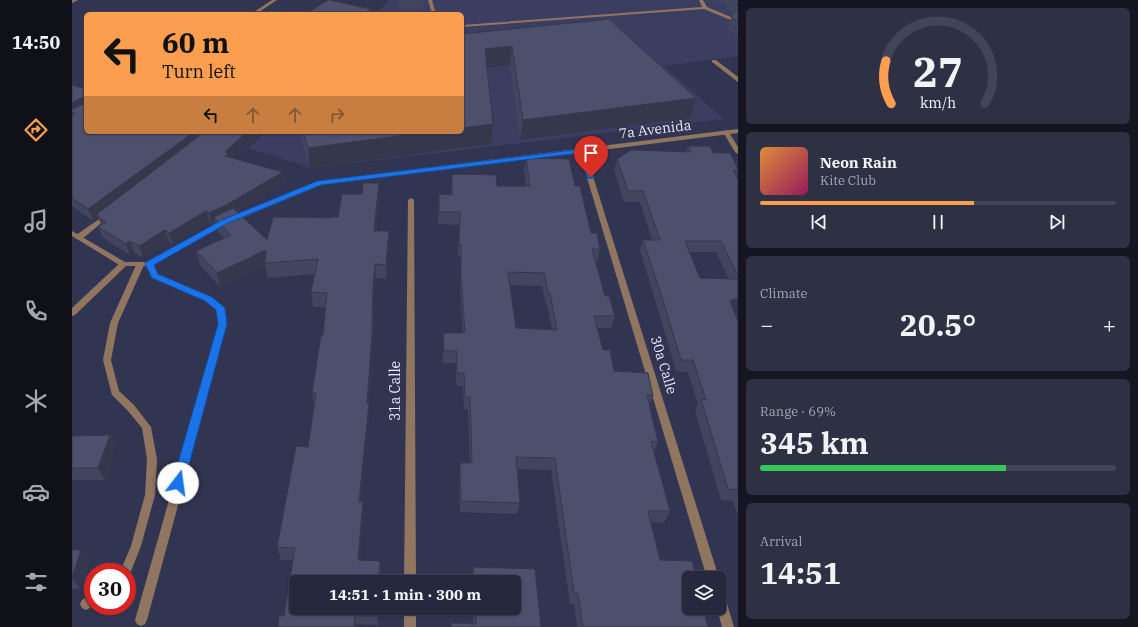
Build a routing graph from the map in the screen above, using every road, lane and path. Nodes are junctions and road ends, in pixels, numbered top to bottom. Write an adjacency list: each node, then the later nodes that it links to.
1 (76, 0): 5 (street)
2 (275, 0): 7 (street)
3 (430, 0): 8 (street)
4 (701, 0): 6 (street)
5 (72, 2)
6 (705, 8): 9 (street); 11 (street)
7 (256, 12)
8 (432, 12)
9 (592, 16): 10 (street); 12 (street)
10 (597, 21)
11 (738, 22)
12 (464, 26)
13 (714, 61): 14 (street)
14 (738, 80)
15 (738, 131): 16 (street, 7a Avenida)
16 (726, 132): 17 (street, 7a Avenida); 18 (street)
17 (582, 151): 23 (street, 7a Avenida); 26 (street, 30a Calle)
18 (738, 152)
19 (411, 200): 27 (street, 31a Calle)
20 (115, 210): 21 (street)
21 (75, 235): 22 (street)
22 (124, 264): 23 (street); 24 (street)
23 (145, 264): 25 (street); 30 (street)
24 (72, 313)
25 (129, 563)
26 (711, 571)
27 (410, 575)
28 (410, 615): 31 (street)
29 (725, 615): 32 (street)
30 (141, 620)
31 (410, 627)
32 (728, 627)

